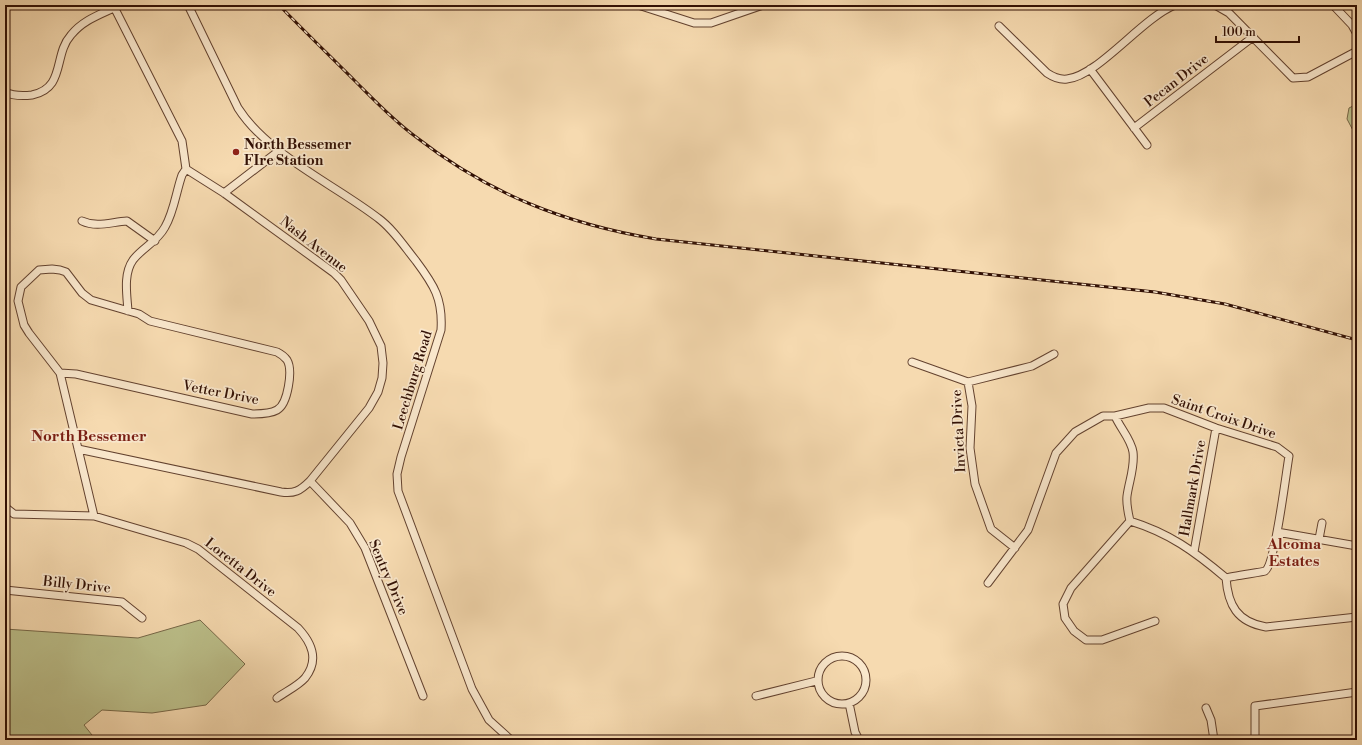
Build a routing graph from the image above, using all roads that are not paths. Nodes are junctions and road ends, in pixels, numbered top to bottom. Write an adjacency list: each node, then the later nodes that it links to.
1 (188, 5): 16 (street, Leechburg Road)
2 (638, 5): 3 (street)
3 (763, 5)
4 (1175, 5): 12 (street)
5 (1215, 5): 10 (street)
6 (1333, 5): 9 (street)
7 (116, 6): 13 (street); 17 (street)
8 (999, 26): 12 (street)
9 (1357, 34)
10 (1253, 36): 11 (street); 14 (street, Pecan Drive)
11 (1357, 51)
12 (1090, 69): 14 (street)
13 (5, 92)
14 (1134, 128): 15 (street)
15 (1147, 145)
16 (280, 150): 18 (street); 52 (street, Leechburg Road)
17 (186, 169): 18 (street, Nash Avenue); 20 (street)
18 (224, 193): 29 (street, Nash Avenue)
19 (82, 220): 20 (street)
20 (155, 241): 21 (street)
21 (128, 311): 24 (street, Vetter Drive); 24 (street, Vetter Drive)
22 (1054, 354): 25 (street)
23 (912, 362): 25 (street, Invicta Drive)
24 (60, 373): 28 (street)
25 (968, 382): 37 (street, Invicta Drive)
26 (1115, 416): 27 (street, Saint Croix Drive); 32 (street); 37 (street, Saint Croix Drive)
27 (1216, 428): 34 (street, Saint Croix Drive); 38 (street, Hallmark Drive)
28 (78, 449): 29 (street, Nash Avenue); 31 (street)
29 (310, 481): 47 (street, Sentry Drive)
30 (5, 507): 31 (street, Loretta Drive)
31 (94, 516): 49 (street, Loretta Drive)
32 (1130, 520): 38 (street); 44 (street)
33 (1322, 523): 35 (street)
34 (1277, 532): 35 (street); 39 (street, Saint Croix Drive)
35 (1319, 539): 36 (street)
36 (1357, 546)
37 (1015, 548): 40 (street, Saint Croix Drive)
38 (1194, 552): 39 (street)
39 (1226, 578): 42 (street)
40 (988, 583)
41 (5, 590): 43 (street, Billy Drive)
42 (1357, 617)
43 (142, 618)
44 (1155, 621)
45 (816, 681): 48 (street); 50 (street); 50 (street)
46 (1357, 692): 55 (street)
47 (423, 696)
48 (756, 696)
49 (277, 698)
50 (849, 703): 53 (street)
51 (1206, 708): 54 (street)
52 (511, 740)
53 (859, 740)
54 (1214, 740)
55 (1255, 740)

